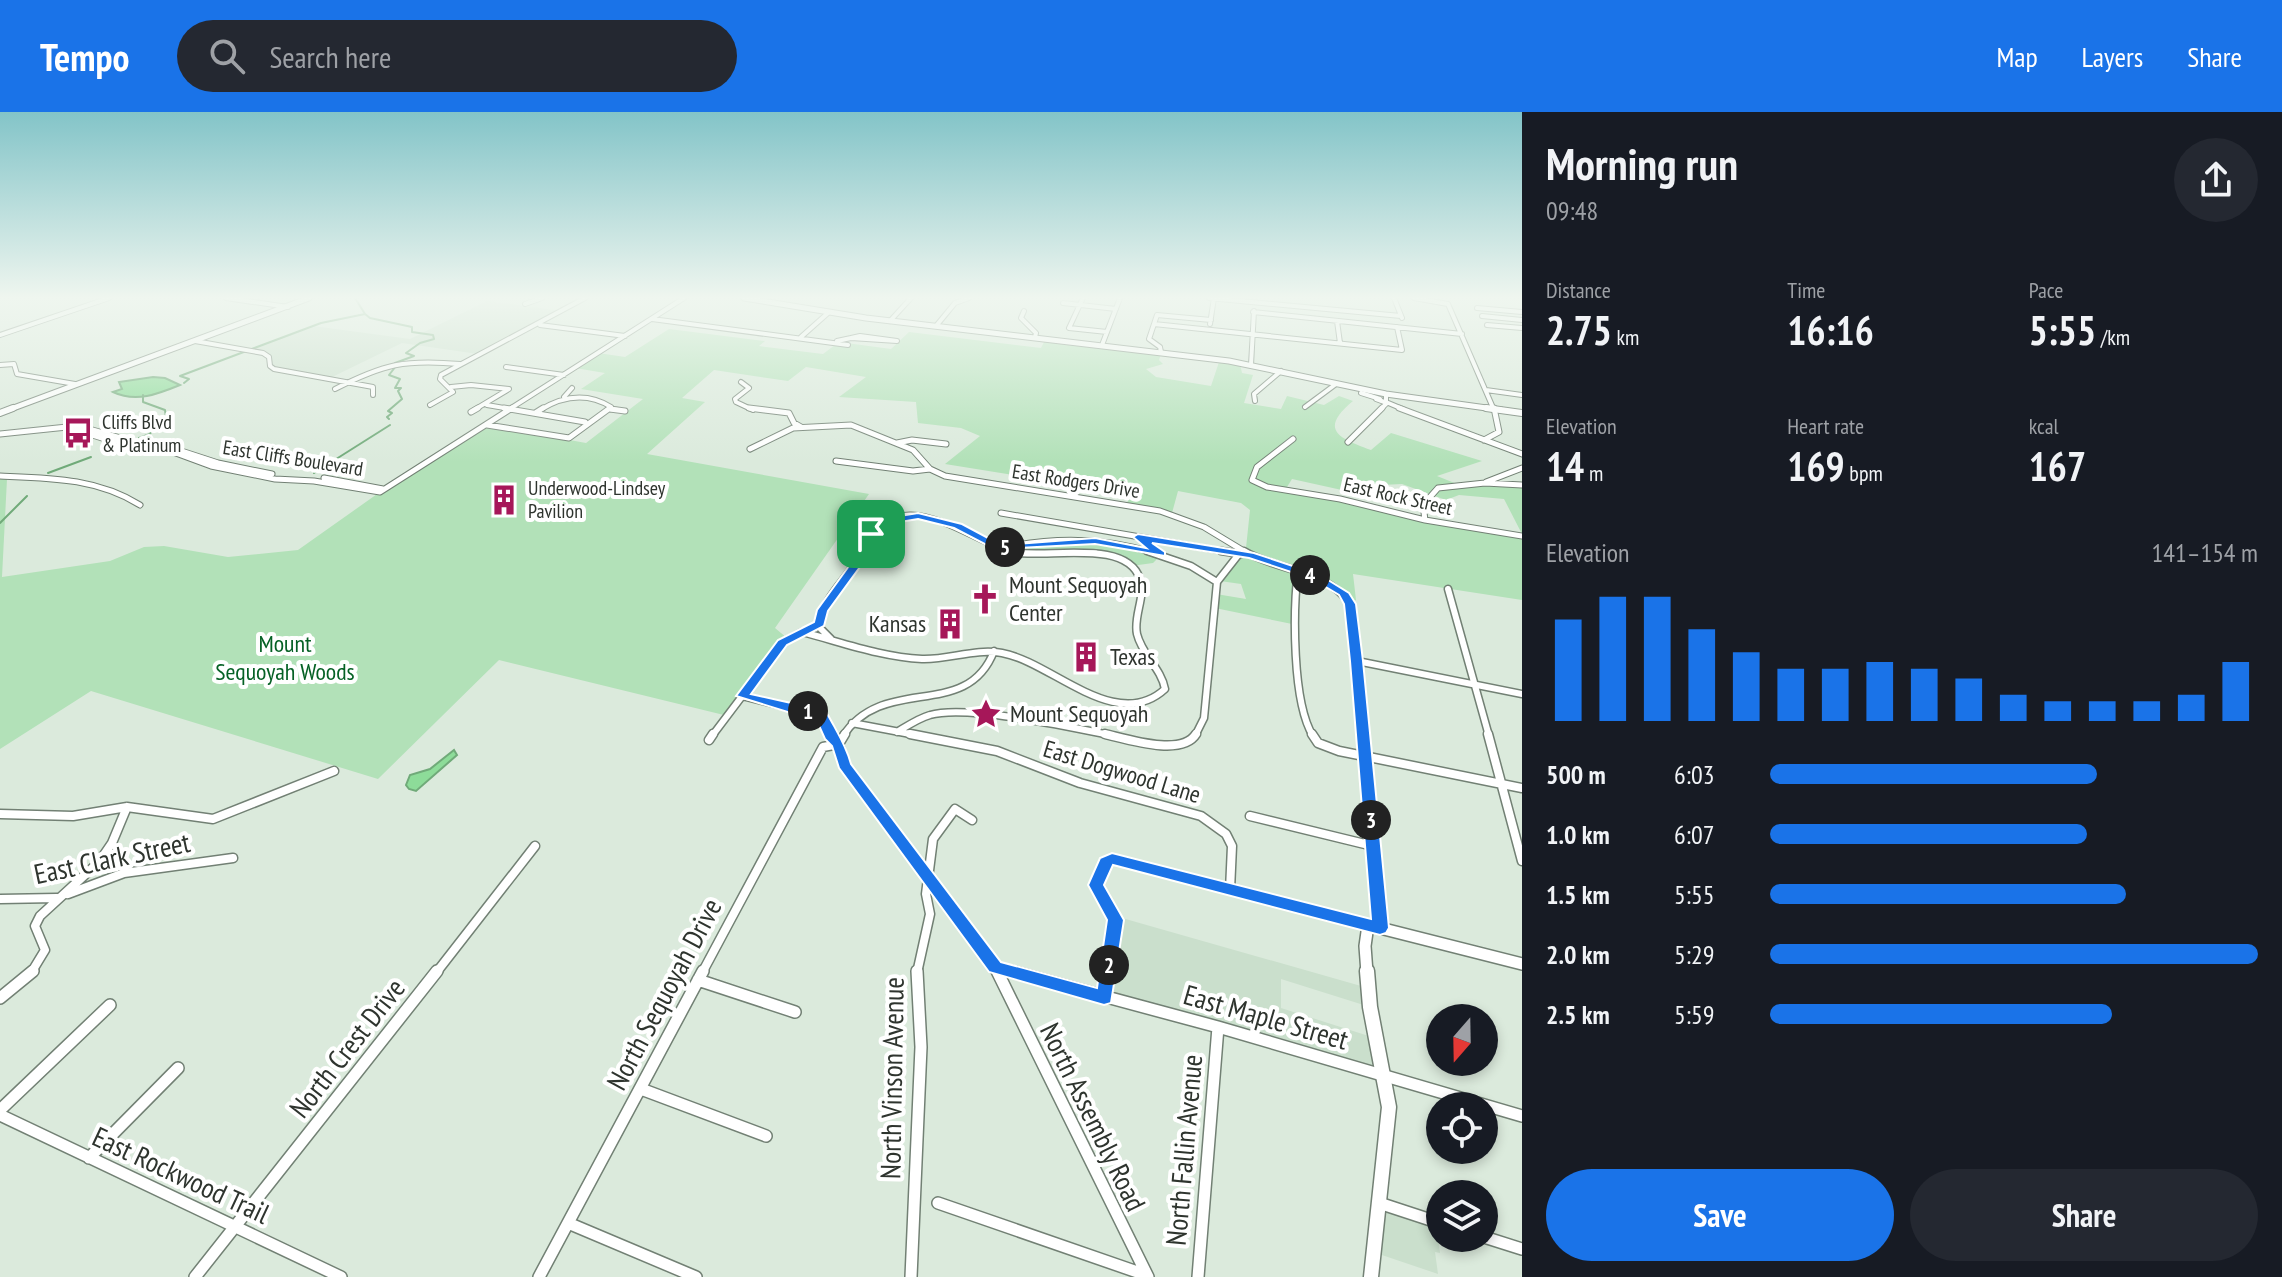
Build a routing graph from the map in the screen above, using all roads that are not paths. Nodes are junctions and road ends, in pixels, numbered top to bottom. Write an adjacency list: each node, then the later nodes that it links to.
1 (163, 352): 16 (main road)
2 (257, 352): 14 (street)
3 (482, 352): 9 (street)
4 (599, 352): 13 (street)
5 (1164, 352): 11 (main road)
6 (1252, 352): 11 (street)
7 (1470, 352): 21 (street)
8 (514, 361): 13 (street)
9 (460, 364): 14 (street); 18 (street)
10 (0, 365): 16 (street)
11 (1251, 365): 12 (main road)
12 (1281, 371): 17 (main road); 27 (street)
13 (564, 375): 31 (street)
14 (346, 382): 20 (street); 23 (street)
15 (741, 382): 41 (street)
16 (75, 384): 36 (main road)
17 (1336, 384): 26 (main road); 30 (street)
18 (451, 387): 28 (street); 29 (street)
19 (572, 388): 25 (street)
20 (335, 389)
21 (1486, 390): 24 (street); 33 (street)
22 (1361, 393): 26 (street)
23 (373, 395)
24 (1522, 395)
25 (564, 397): 32 (street); 37 (street)
26 (1387, 399): 33 (main road); 44 (street); 45 (street)
27 (1255, 401)
28 (430, 405)
29 (487, 405): 31 (street); 35 (street)
30 (1305, 407)
31 (511, 409): 37 (street); 40 (street)
32 (610, 409): 34 (street); 39 (street)
33 (1492, 409): 38 (main road); 44 (street)
34 (625, 411)
35 (471, 412)
36 (0, 413)
37 (535, 413): 39 (street)
38 (1522, 413)
39 (588, 422): 40 (street)
40 (487, 425): 42 (street, East Cliffs Boulevard)
41 (803, 427): 46 (street, East Rodgers Drive); 48 (street)
42 (0, 432)
43 (1293, 439): 58 (street, East Rock Street)
44 (1484, 440): 49 (street)
45 (1348, 442)
46 (897, 444): 47 (street); 52 (street, East Rodgers Drive)
47 (946, 444)
48 (750, 449)
49 (1522, 454)
50 (836, 461): 52 (street)
51 (1522, 468): 54 (street)
52 (930, 469): 64 (street, East Rodgers Drive)
53 (0, 476): 56 (street)
54 (1485, 483): 55 (street); 58 (street)
55 (1522, 485)
56 (140, 505)
57 (1001, 513): 60 (street)
58 (1425, 520): 59 (street, East Rock Street)
59 (1522, 536)
60 (1138, 537): 62 (street); 63 (street)
61 (1000, 549): 62 (street); 68 (street); 71 (street)
62 (1162, 554): 66 (street)
63 (1239, 554): 64 (street); 66 (street)
64 (1251, 555): 65 (street, East Rodgers Drive)
65 (1298, 570): 72 (street, East Rodgers Drive); 80 (street)
66 (1217, 582): 77 (street)
67 (1448, 589): 73 (street)
68 (820, 624): 69 (street); 70 (street)
69 (802, 632): 70 (street); 75 (street)
70 (831, 639): 71 (street)
71 (994, 651): 76 (street)
72 (1357, 661): 73 (street); 80 (street)
73 (1477, 685): 74 (street); 82 (street)
74 (1522, 694)
75 (742, 696): 78 (street); 79 (street, North Assembly Road)
76 (852, 723): 77 (street, East Dogwood Lane); 79 (street)
77 (897, 732): 93 (street, East Dogwood Lane)
78 (709, 740)
79 (839, 744): 92 (street, North Assembly Road); 99 (street, North Sequoyah Drive)
80 (1365, 756): 82 (street); 89 (street)
81 (334, 771): 84 (street)
82 (1499, 783): 83 (street); 91 (street)
83 (1522, 788)
84 (127, 807): 85 (street); 94 (street)
85 (0, 814)
86 (1250, 816): 89 (street)
87 (972, 820): 92 (street, North Vinson Avenue)
88 (535, 846): 116 (street, North Crest Drive)
89 (1373, 846): 96 (street)
90 (233, 858): 94 (street, East Clark Street)
91 (1522, 861)
92 (929, 882): 98 (street, North Assembly Road); 124 (street, North Vinson Avenue)
93 (1230, 890): 96 (street); 100 (street)
94 (59, 897): 95 (street, East Clark Street); 101 (street)
95 (0, 899)
96 (1374, 926): 97 (main road); 106 (main road)
97 (1522, 964)
98 (995, 967): 100 (street, East Maple Street); 119 (street, North Assembly Road)
99 (698, 980): 103 (street); 107 (street, North Sequoyah Drive)
100 (1104, 997): 104 (street, East Maple Street)
101 (0, 998)
102 (110, 1005): 108 (street)
103 (795, 1012)
104 (1218, 1027): 106 (street, East Maple Street); 125 (street, North Fallin Avenue)
105 (178, 1068): 111 (street)
106 (1384, 1076): 109 (street, East Maple Street); 113 (main road)
107 (641, 1089): 110 (street); 115 (street, North Sequoyah Drive)
108 (0, 1112): 111 (street, East Rockwood Trail)
109 (1522, 1116)
110 (766, 1136)
111 (89, 1158): 116 (street, East Rockwood Trail)
112 (938, 1203): 119 (street)
113 (1379, 1203): 114 (street); 126 (main road)
114 (1426, 1218)
115 (568, 1223): 122 (street, North Sequoyah Drive); 123 (street)
116 (236, 1227): 120 (street, North Crest Drive); 121 (street, East Rockwood Trail)
117 (1498, 1241): 118 (street)
118 (1522, 1249)
119 (1147, 1276)
120 (195, 1277)
121 (341, 1277)
122 (539, 1277)
123 (696, 1277)
124 (911, 1277)
125 (1198, 1277)
126 (1371, 1277)

